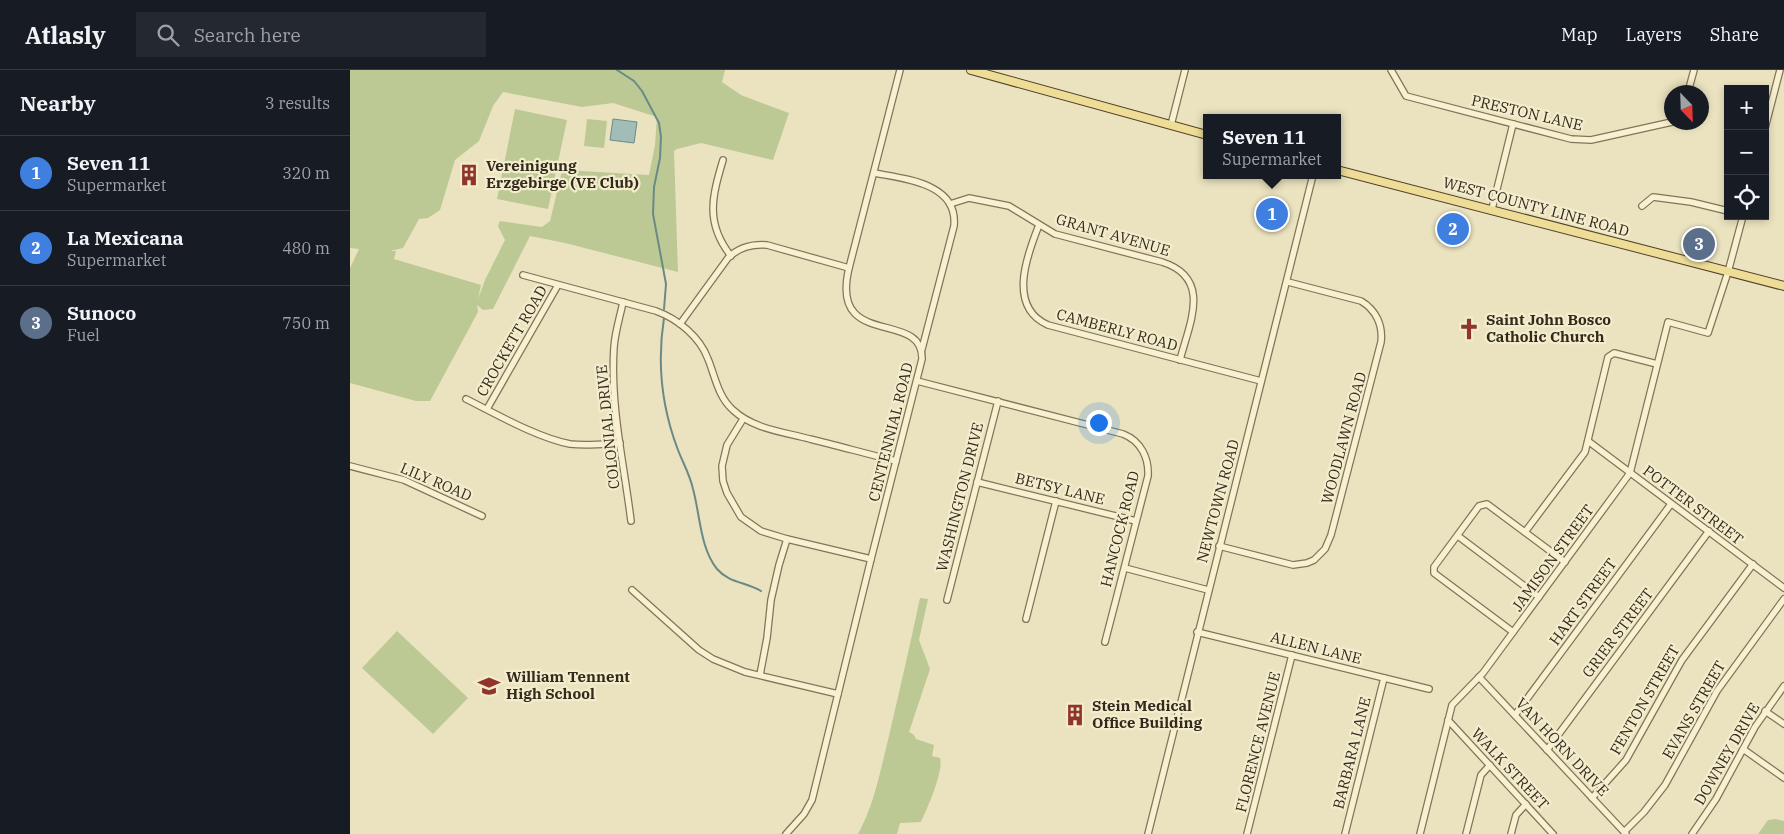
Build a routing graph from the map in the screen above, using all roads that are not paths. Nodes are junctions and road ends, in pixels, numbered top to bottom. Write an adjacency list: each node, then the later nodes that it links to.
1 (900, 70): 15 (street, CENTENNIAL ROAD)
2 (971, 70): 11 (main road)
3 (1185, 70): 11 (street)
4 (1391, 70): 9 (street, PRESTON LANE)
5 (1694, 70): 7 (street)
6 (1780, 70): 8 (street)
7 (1690, 85)
8 (1769, 113)
9 (1513, 124): 10 (street, PRESTON LANE); 19 (street)
10 (1664, 124)
11 (1171, 125): 12 (main road)
12 (1203, 134)
13 (723, 160): 23 (street)
14 (1341, 171): 19 (main road, WEST COUNTY LINE ROAD)
15 (874, 173): 17 (street); 24 (street, CENTENNIAL ROAD)
16 (1312, 179): 27 (street, NEWTOWN ROAD)
17 (950, 204): 22 (street, GRANT AVENUE); 32 (street)
18 (1642, 206): 20 (street)
19 (1492, 209): 25 (main road, WEST COUNTY LINE ROAD)
20 (1724, 210)
21 (1742, 220): 25 (street)
22 (1039, 225): 33 (street, GRANT AVENUE); 33 (street, CAMBERLY ROAD)
23 (731, 256): 24 (street); 31 (street)
24 (850, 268): 32 (street, CENTENNIAL ROAD)
25 (1728, 272): 29 (main road, WEST COUNTY LINE ROAD); 34 (street, JAMISON STREET)
26 (523, 275): 28 (street)
27 (1288, 282): 36 (street, NEWTOWN ROAD); 56 (street, WOODLAWN ROAD)
28 (558, 284): 30 (street); 39 (street, CROCKETT ROAD)
29 (1784, 286)
30 (623, 302): 31 (street); 42 (street, COLONIAL DRIVE)
31 (680, 324): 40 (street)
32 (922, 349): 35 (street, CENTENNIAL ROAD)
33 (1180, 360): 36 (street, CAMBERLY ROAD)
34 (1657, 364): 41 (street); 45 (street, JAMISON STREET)
35 (917, 381): 38 (street, HANCOCK ROAD); 43 (street, CENTENNIAL ROAD)
36 (1261, 381): 56 (street, NEWTOWN ROAD)
37 (466, 399): 39 (street)
38 (998, 401): 46 (street, WASHINGTON DRIVE); 51 (street, HANCOCK ROAD)
39 (487, 409): 42 (street)
40 (743, 418): 43 (street); 55 (street)
41 (1588, 441): 45 (street, POTTER STREET); 53 (street)
42 (620, 443): 50 (street, COLONIAL DRIVE)
43 (896, 461): 57 (street, CENTENNIAL ROAD)
44 (350, 466): 49 (street, LILY ROAD)
45 (1630, 473): 48 (street, POTTER STREET); 58 (street, JAMISON STREET)
46 (977, 482): 47 (street, BETSY LANE); 66 (street, WASHINGTON DRIVE)
47 (1056, 501): 51 (street, BETSY LANE); 67 (street)
48 (1672, 504): 52 (street, POTTER STREET); 79 (street, HART STREET)
49 (482, 516)
50 (631, 521)
51 (1136, 521): 60 (street, HANCOCK ROAD)
52 (1709, 531): 59 (street, POTTER STREET); 83 (street, GRIER STREET)
53 (1525, 532): 54 (street); 58 (street)
54 (1458, 536): 64 (street); 69 (street)
55 (787, 539): 57 (street); 72 (street)
56 (1219, 546): 63 (street, NEWTOWN ROAD)
57 (870, 559): 77 (street, CENTENNIAL ROAD)
58 (1565, 562): 64 (street, JAMISON STREET)
59 (1752, 564): 61 (street, POTTER STREET); 86 (street, FENTON STREET)
60 (1125, 568): 63 (street); 70 (street, HANCOCK ROAD)
61 (1784, 588)
62 (632, 590): 72 (street)
63 (1208, 590): 68 (street, NEWTOWN ROAD)
64 (1539, 598): 69 (street, JAMISON STREET)
65 (1784, 599): 88 (street, EVANS STREET)
66 (947, 600)
67 (1026, 619)
68 (1197, 632): 71 (street, ALLEN LANE); 90 (street, NEWTOWN ROAD)
69 (1513, 632): 73 (street, JAMISON STREET)
70 (1105, 642)
71 (1292, 655): 74 (street, ALLEN LANE); 91 (street, FLORENCE AVENUE)
72 (760, 675): 77 (street)
73 (1479, 677): 79 (street, VAN HORN DRIVE); 80 (street, JAMISON STREET)
74 (1384, 678): 76 (street, ALLEN LANE); 92 (street, BARBARA LANE)
75 (1784, 686): 78 (street, DOWNEY DRIVE)
76 (1429, 689)
77 (838, 694): 89 (street, CENTENNIAL ROAD)
78 (1765, 711): 81 (street); 82 (street, DOWNEY DRIVE)
79 (1515, 715): 83 (street, VAN HORN DRIVE)
80 (1448, 720): 84 (street, WALK STREET); 93 (street, JAMISON STREET)
81 (1784, 724)
82 (1743, 749): 85 (street); 97 (street, DOWNEY DRIVE)
83 (1547, 750): 86 (street, VAN HORN DRIVE)
84 (1490, 765): 87 (street, WALK STREET); 94 (street)
85 (1784, 778)
86 (1592, 798): 88 (street, VAN HORN DRIVE)
87 (1526, 804): 95 (street); 96 (street, WALK STREET)
88 (1625, 833)
89 (786, 834)
90 (1148, 834)
91 (1248, 834)
92 (1345, 834)
93 (1420, 834)
94 (1466, 834)
95 (1511, 834)
96 (1554, 834)
97 (1692, 834)

